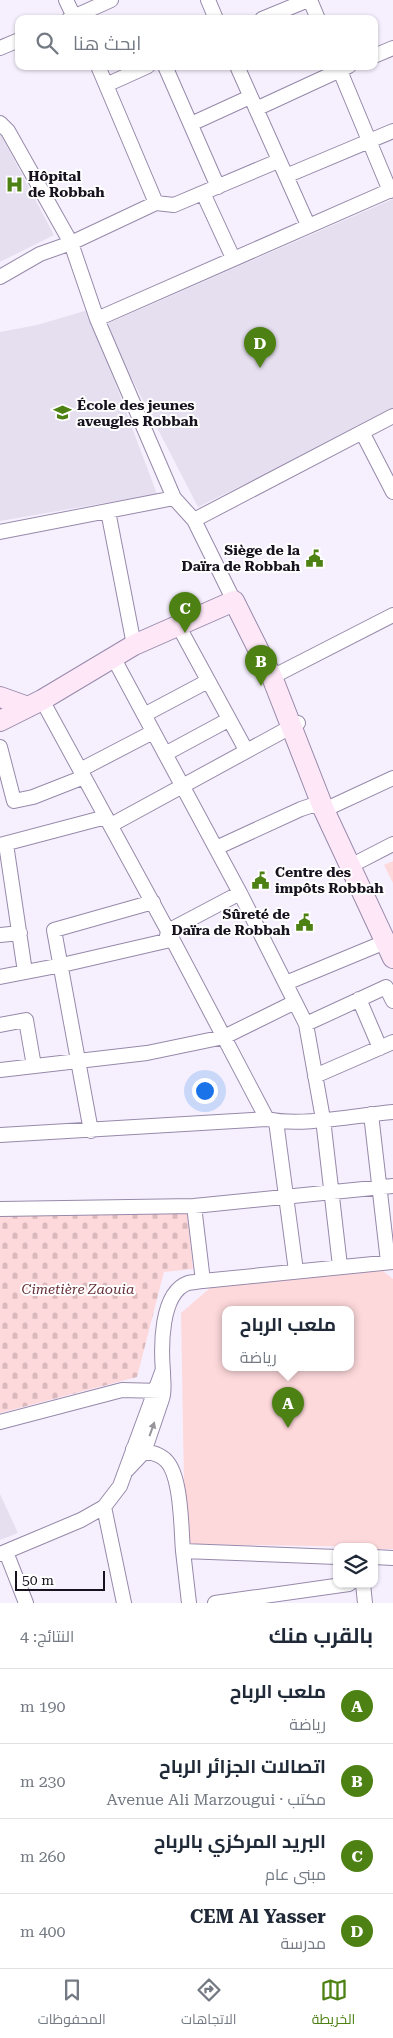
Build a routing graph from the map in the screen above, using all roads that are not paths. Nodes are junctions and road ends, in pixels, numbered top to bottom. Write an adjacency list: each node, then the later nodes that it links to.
1 (66, 0): 5 (street)
2 (111, 0): 6 (street)
3 (208, 0): 7 (street)
4 (309, 0): 8 (street); 9 (street)
5 (71, 15)
6 (78, 15)
7 (214, 15)
8 (272, 15)
9 (316, 15)
10 (15, 42): 11 (street)
11 (0, 48)
12 (393, 48): 13 (street)
13 (378, 54)
14 (100, 70): 20 (street)
15 (139, 70): 20 (street)
16 (167, 70): 23 (street)
17 (239, 70): 21 (street)
18 (337, 70): 21 (street)
19 (343, 70): 25 (street)
20 (106, 85): 31 (street)
21 (253, 103): 23 (street); 26 (street)
22 (0, 123): 33 (street)
23 (191, 124): 28 (street)
24 (393, 131): 25 (street)
25 (369, 141): 27 (street); 29 (street)
26 (278, 161): 27 (street); 28 (street)
27 (286, 176): 32 (street)
28 (218, 186): 30 (street)
29 (391, 190): 32 (street)
30 (203, 193): 31 (street); 34 (street)
31 (156, 203): 33 (street)
32 (308, 225): 34 (street)
33 (71, 243): 35 (street); 36 (street)
34 (233, 258): 36 (street)
35 (0, 277)
36 (97, 319): 40 (street)
37 (393, 416): 38 (street)
38 (362, 432): 39 (street); 42 (street)
39 (393, 492)
40 (174, 498): 41 (street); 42 (street)
41 (108, 511): 43 (street); 47 (street)
42 (194, 520): 44 (street)
43 (0, 532)
44 (234, 600): 46 (main road); 49 (main road)
45 (393, 616): 49 (street)
46 (178, 627): 47 (main road); 50 (street)
47 (134, 645): 48 (main road)
48 (113, 658): 52 (main road); 53 (street)
49 (272, 677): 56 (main road)
50 (208, 682): 53 (street); 54 (street)
51 (0, 697): 52 (main road)
52 (35, 704): 55 (main road); 61 (street)
53 (144, 715): 57 (street)
54 (228, 720): 59 (street); 60 (street)
55 (0, 721)
56 (294, 725): 59 (street); 64 (main road)
57 (153, 732): 60 (street); 61 (street)
58 (0, 747): 61 (street)
59 (246, 750): 63 (street)
60 (165, 754): 63 (street)
61 (82, 774): 65 (street)
62 (393, 778): 64 (street)
63 (184, 787): 65 (street); 68 (street)
64 (330, 808): 68 (street); 69 (main road); 75 (main road)
65 (109, 821): 67 (street); 71 (street)
66 (393, 844): 69 (street)
67 (3, 845): 73 (street)
68 (216, 848): 70 (street)
69 (360, 861): 75 (main road)
70 (240, 893): 72 (street); 79 (street)
71 (153, 902): 72 (street); 76 (street)
72 (168, 931): 76 (street); 86 (street)
73 (20, 933): 74 (street); 77 (street)
74 (0, 935)
75 (390, 943): 79 (street)
76 (62, 965): 77 (street); 89 (street)
77 (25, 972): 78 (street)
78 (0, 976)
79 (286, 983): 83 (street)
80 (390, 985): 81 (street); 82 (street)
81 (359, 999): 84 (street); 88 (street)
82 (393, 1001)
83 (295, 1002): 84 (street); 86 (street)
84 (306, 1024): 92 (street)
85 (0, 1025): 90 (street)
86 (224, 1037): 89 (street); 95 (street)
87 (393, 1042): 88 (street)
88 (380, 1048): 92 (street)
89 (79, 1062): 90 (street); 97 (street)
90 (34, 1066): 91 (street)
91 (0, 1070)
92 (315, 1076): 96 (street)
93 (393, 1112): 94 (street)
94 (372, 1114): 96 (street); 99 (street)
95 (271, 1120): 96 (street); 97 (street); 101 (street)
96 (323, 1120): 100 (street)
97 (91, 1131): 98 (street)
98 (0, 1135)
99 (386, 1186): 100 (street); 104 (street)
100 (333, 1192): 101 (street); 105 (street)
101 (286, 1197): 102 (street); 106 (street)
102 (194, 1206): 103 (street); 107 (street)
103 (0, 1209)
104 (390, 1262): 105 (street)
105 (340, 1266): 106 (street)
106 (296, 1271): 107 (street)
107 (203, 1281): 108 (street)
108 (159, 1391): 109 (street); 110 (street)
109 (0, 1422)
110 (139, 1450): 111 (street); 112 (street)
111 (104, 1507): 113 (street); 121 (street)
112 (183, 1551): 114 (street); 122 (street)
113 (3, 1553): 120 (street)
114 (333, 1557)
115 (378, 1557): 116 (street)
116 (393, 1558)
117 (333, 1587): 119 (street)
118 (363, 1588): 124 (street)
119 (284, 1598): 123 (street)
120 (26, 1603)
121 (124, 1603)
122 (189, 1603)
123 (215, 1603)
124 (364, 1603)

